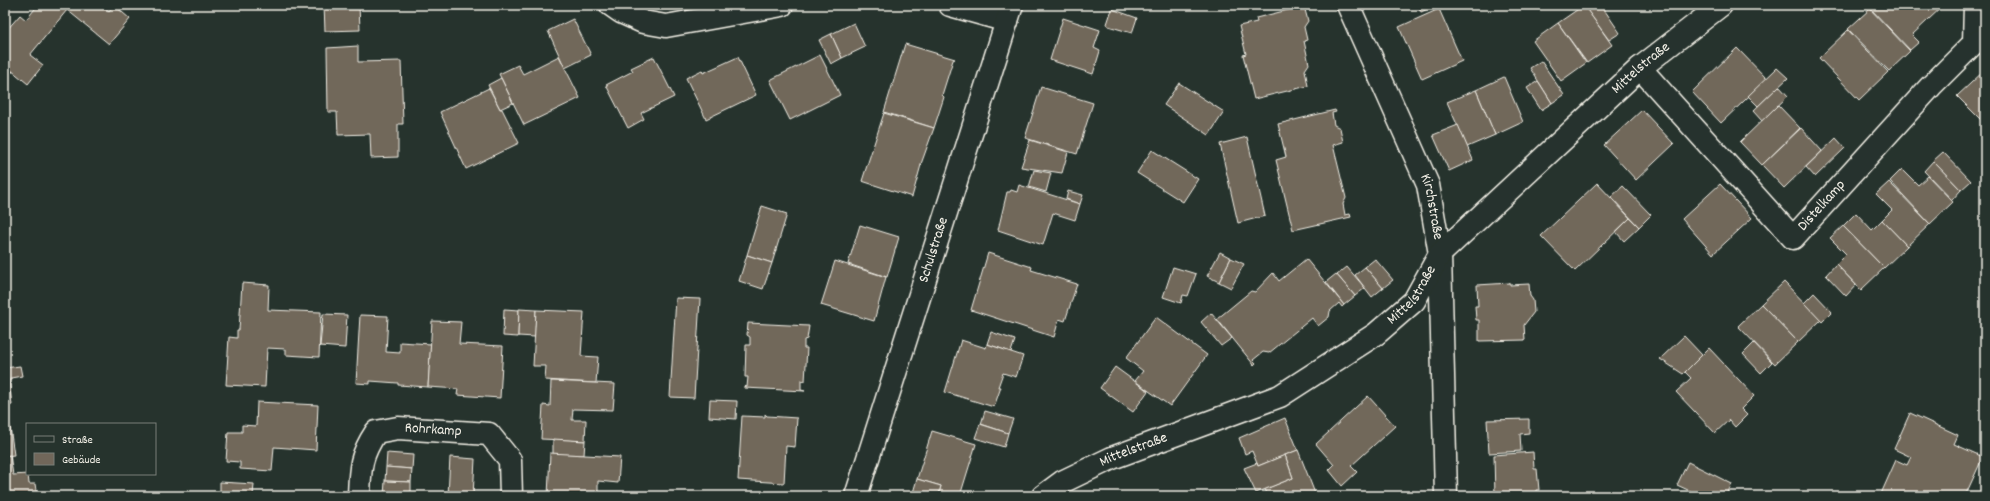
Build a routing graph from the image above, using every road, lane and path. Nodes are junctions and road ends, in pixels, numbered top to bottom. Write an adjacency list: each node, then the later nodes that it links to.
1 (611, 5): 2 (street)
2 (782, 5)
3 (950, 5): 7 (street)
4 (1348, 5): 10 (street, Kirchstraße)
5 (1721, 5): 9 (street, Mittelstraße)
6 (1975, 5): 8 (street, Distelkamp)
7 (1009, 13): 13 (street, Schulstraße)
8 (1979, 41): 9 (street, Distelkamp)
9 (1640, 68): 10 (street, Mittelstraße)
10 (1440, 254): 14 (street, Mittelstraße); 15 (street, Kirchstraße)
11 (359, 496): 12 (street, Rohrkamp)
12 (511, 496)
13 (856, 496)
14 (1043, 496)
15 (1446, 496)

